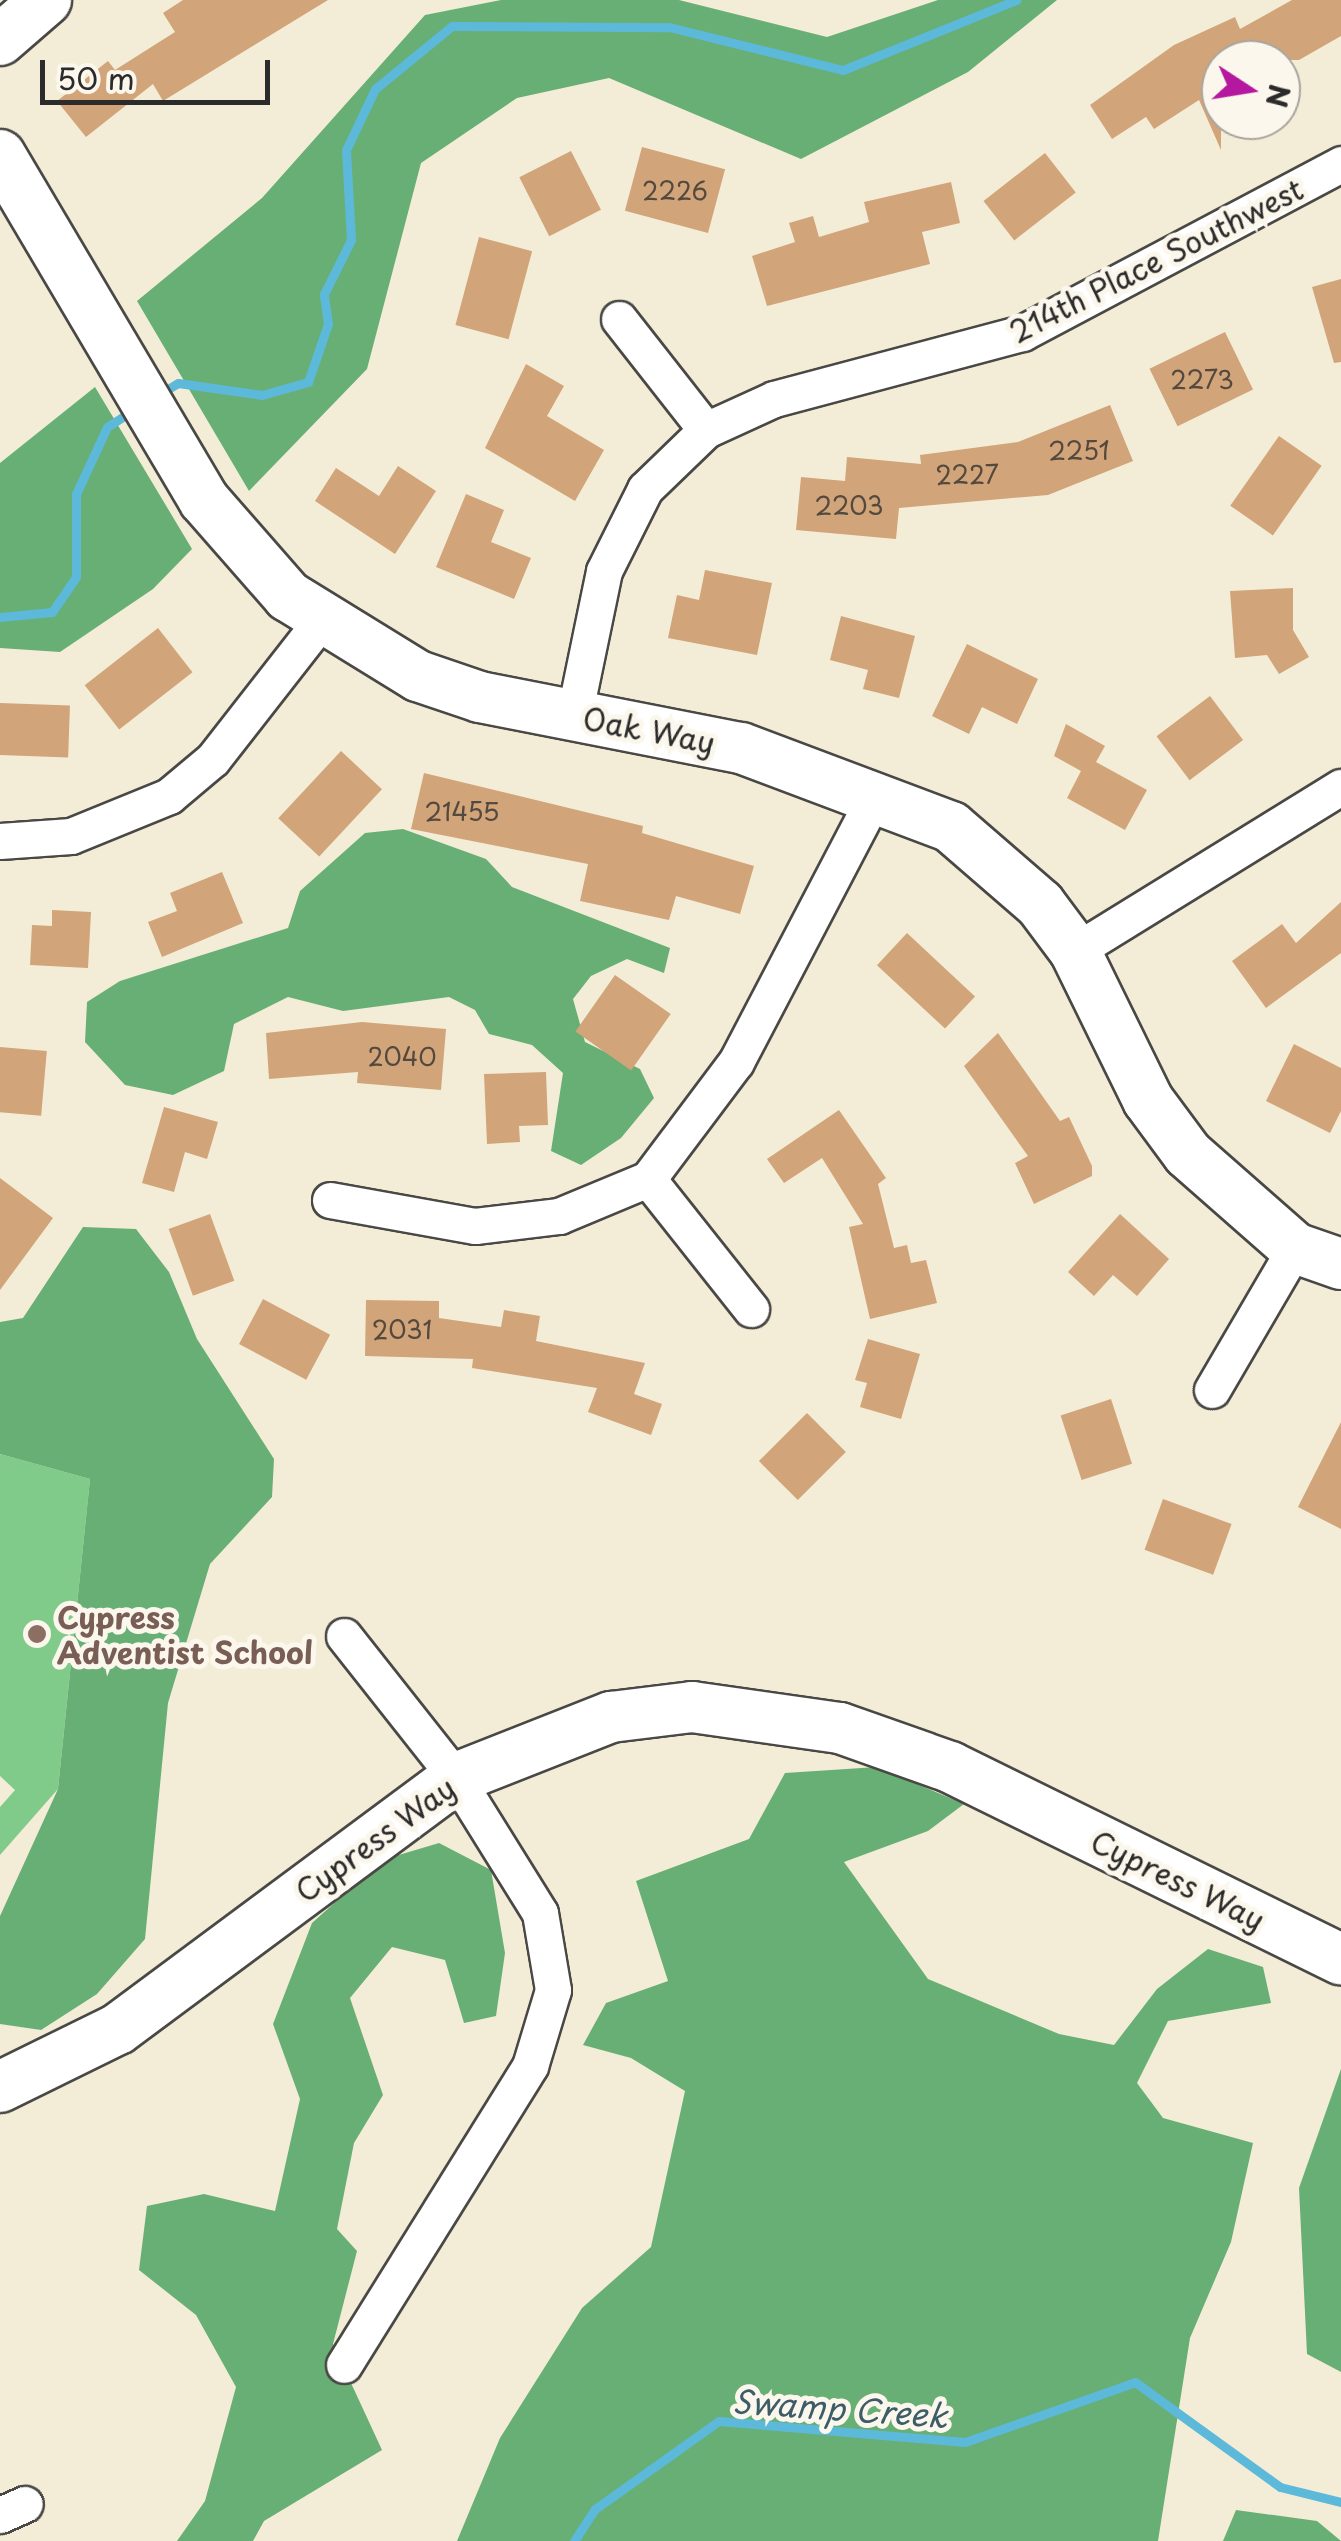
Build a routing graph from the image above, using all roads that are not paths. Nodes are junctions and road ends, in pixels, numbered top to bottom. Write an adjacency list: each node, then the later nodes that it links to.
1 (46, 0): 2 (street)
2 (0, 40)
3 (0, 155): 7 (street, Oak Way)
4 (1341, 164): 6 (street, 214th Place Southwest)
5 (618, 319): 6 (street)
6 (706, 430): 8 (street, 214th Place Southwest)
7 (320, 622): 8 (street, Oak Way); 11 (street)
8 (574, 716): 10 (street, Oak Way)
9 (1341, 788): 12 (street)
10 (877, 792): 12 (street, Oak Way); 13 (street)
11 (0, 842)
12 (1075, 952): 15 (street, Oak Way)
13 (648, 1180): 14 (street); 16 (street)
14 (330, 1200)
15 (1318, 1256): 17 (street)
16 (751, 1309)
17 (1212, 1390)
18 (344, 1636): 19 (street)
19 (456, 1778): 20 (street, Cypress Way); 21 (street, Cypress Way); 22 (street)
20 (1341, 1959)
21 (0, 2087)
22 (344, 2365)

